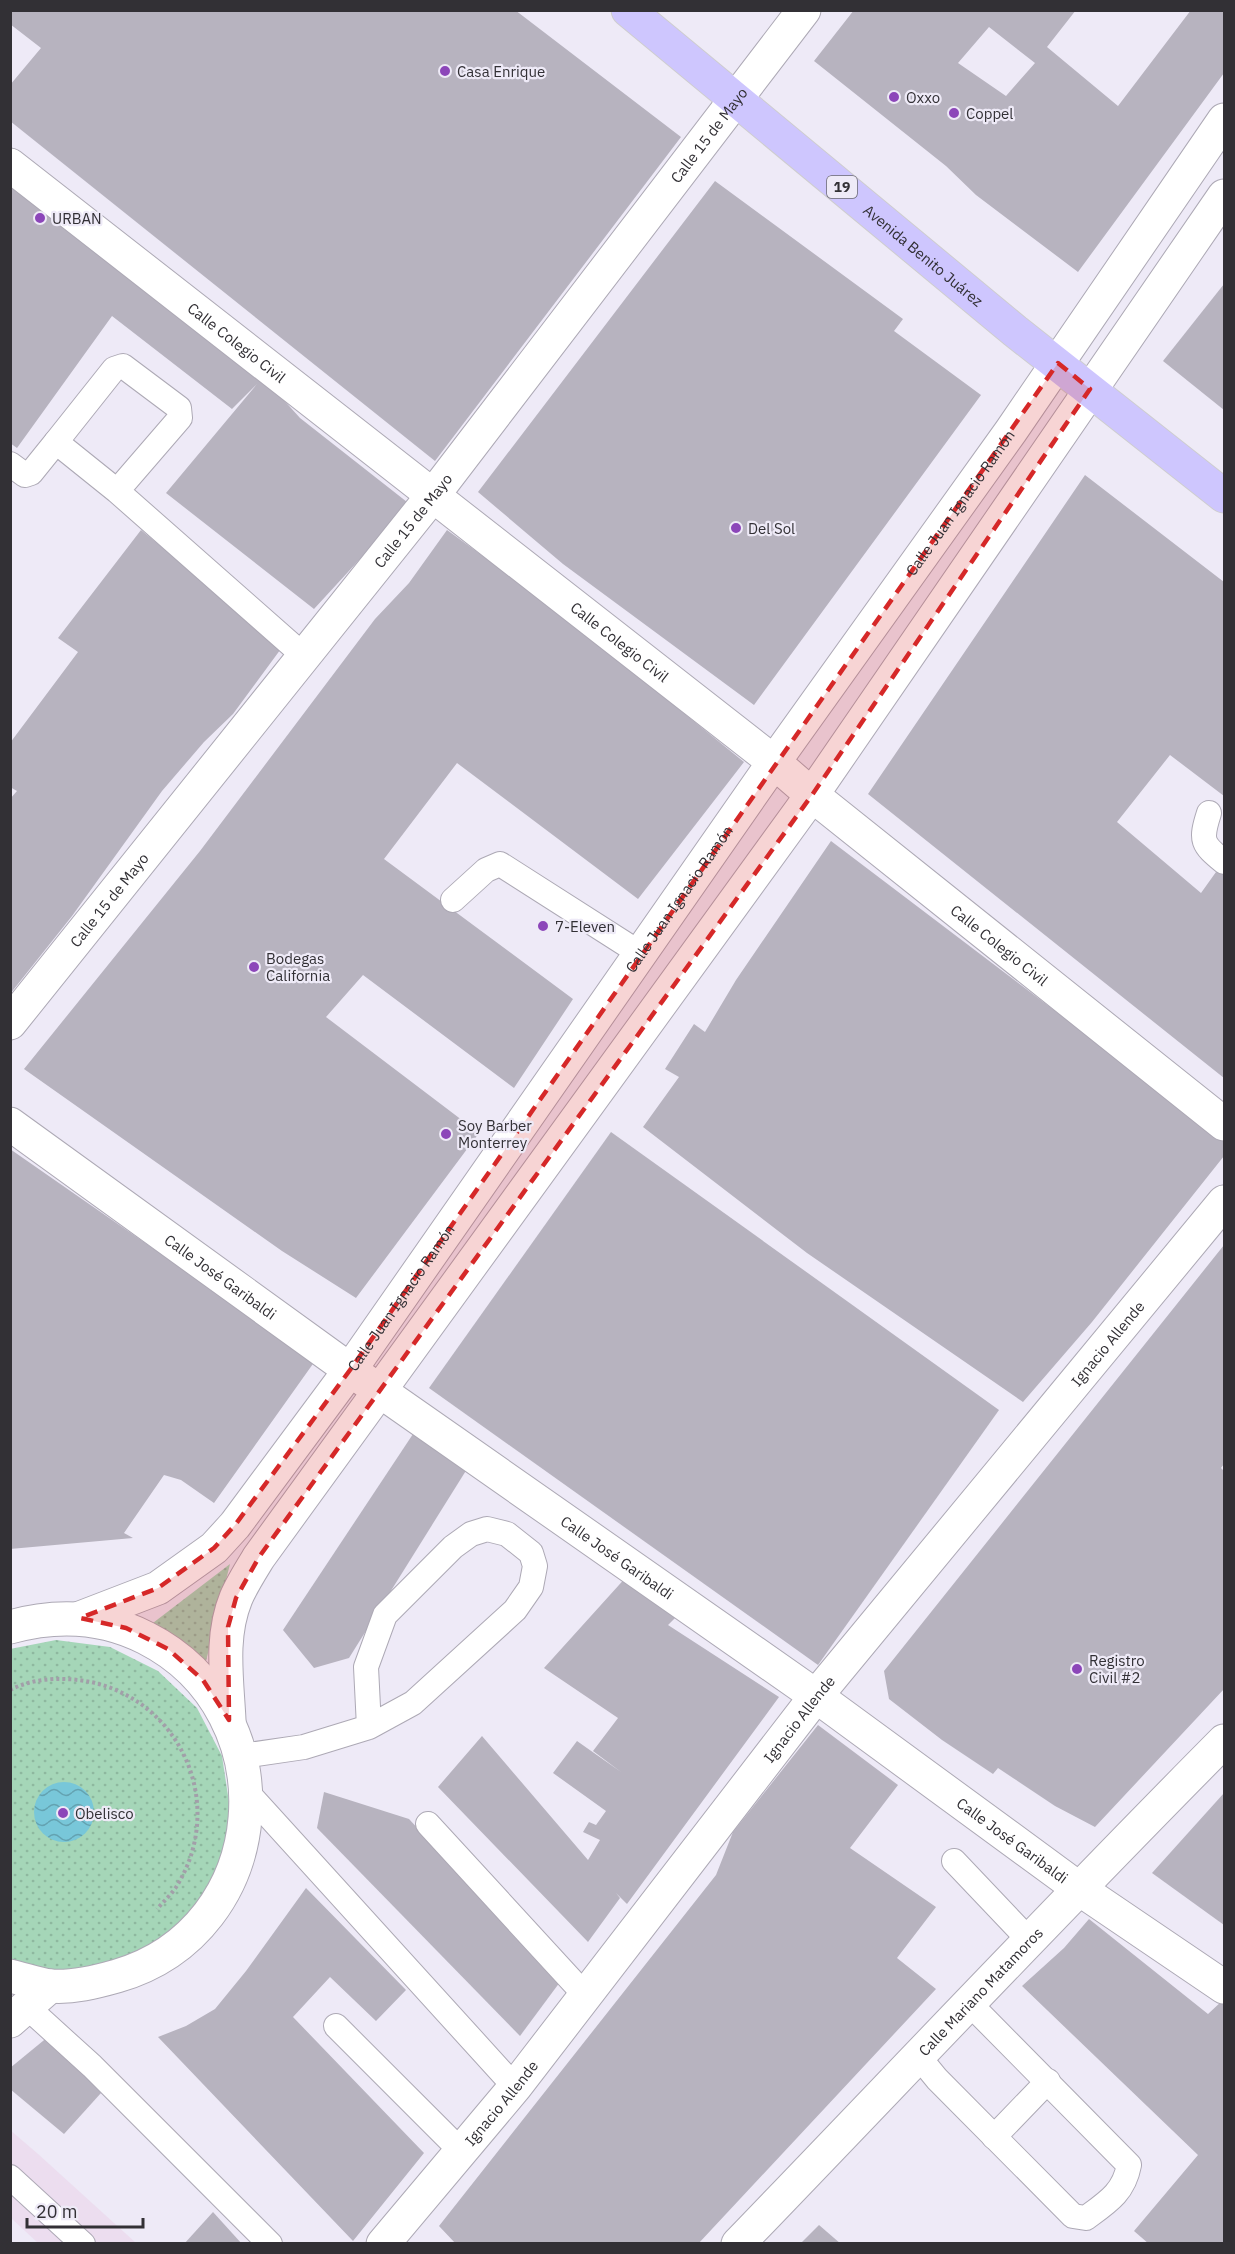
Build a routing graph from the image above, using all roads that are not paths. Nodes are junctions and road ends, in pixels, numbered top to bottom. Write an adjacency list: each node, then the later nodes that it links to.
1 (627, 10): 3 (main road, Avenida Benito Juárez / 19)
2 (804, 10): 3 (street, Calle 15 de Mayo)
3 (736, 100): 7 (main road, Avenida Benito Juárez / 19); 12 (street, Calle 15 de Mayo)
4 (1224, 120): 7 (street, Calle Juan Ignacio Ramón)
5 (10, 165): 12 (street, Calle Colegio Civil)
6 (1224, 196): 8 (street)
7 (1058, 363): 8 (main road, Avenida Benito Juárez / 19); 15 (street, Calle Juan Ignacio Ramón)
8 (1090, 389): 13 (main road, Avenida Benito Juárez / 19); 16 (street)
9 (56, 442): 10 (lane); 11 (lane); 11 (lane)
10 (10, 464)
11 (117, 491): 14 (lane)
12 (434, 494): 14 (street, Calle 15 de Mayo); 15 (street, Calle Colegio Civil)
13 (1224, 496)
14 (303, 655): 21 (street, Calle 15 de Mayo)
15 (774, 762): 16 (street, Calle Colegio Civil); 20 (street, Calle Juan Ignacio Ramón)
16 (812, 795): 22 (street, Calle Colegio Civil); 26 (street)
17 (1209, 813): 18 (lane)
18 (1224, 862)
19 (453, 900): 20 (lane)
20 (640, 954): 25 (street, Calle Juan Ignacio Ramón)
21 (10, 1023)
22 (1224, 1124)
23 (10, 1125): 25 (street, Calle José Garibaldi)
24 (1224, 1202): 29 (street, Ignacio Allende)
25 (351, 1370): 26 (street, Calle José Garibaldi); 27 (street, Calle Juan Ignacio Ramón)
26 (382, 1389): 29 (street, Calle José Garibaldi); 30 (street)
27 (80, 1618): 28 (street); 30 (street)
28 (10, 1627)
29 (816, 1696): 37 (street, Calle José Garibaldi); 41 (street, Ignacio Allende)
30 (229, 1720): 33 (street)
31 (369, 1727): 31 (lane); 33 (lane)
32 (1224, 1741): 37 (street, Calle Mariano Matamoros)
33 (242, 1756): 34 (street)
34 (247, 1792): 42 (street); 47 (lane)
35 (428, 1824): 41 (lane)
36 (954, 1861): 38 (lane)
37 (1078, 1888): 38 (street, Calle Mariano Matamoros); 40 (street, Calle José Garibaldi)
38 (1029, 1940): 43 (street, Calle Mariano Matamoros)
39 (10, 1976): 42 (street)
40 (1224, 1988)
41 (585, 1995): 47 (street, Ignacio Allende)
42 (29, 2004): 52 (lane)
43 (970, 2004): 45 (street, Calle Mariano Matamoros); 46 (lane)
44 (336, 2026): 49 (lane)
45 (919, 2057): 48 (lane); 54 (street, Calle Mariano Matamoros)
46 (1048, 2081): 48 (lane); 48 (lane)
47 (515, 2087): 49 (street, Ignacio Allende)
48 (994, 2137)
49 (461, 2151): 53 (street, Ignacio Allende)
50 (10, 2177): 51 (lane)
51 (83, 2244)
52 (270, 2244)
53 (383, 2244)
54 (738, 2244)

